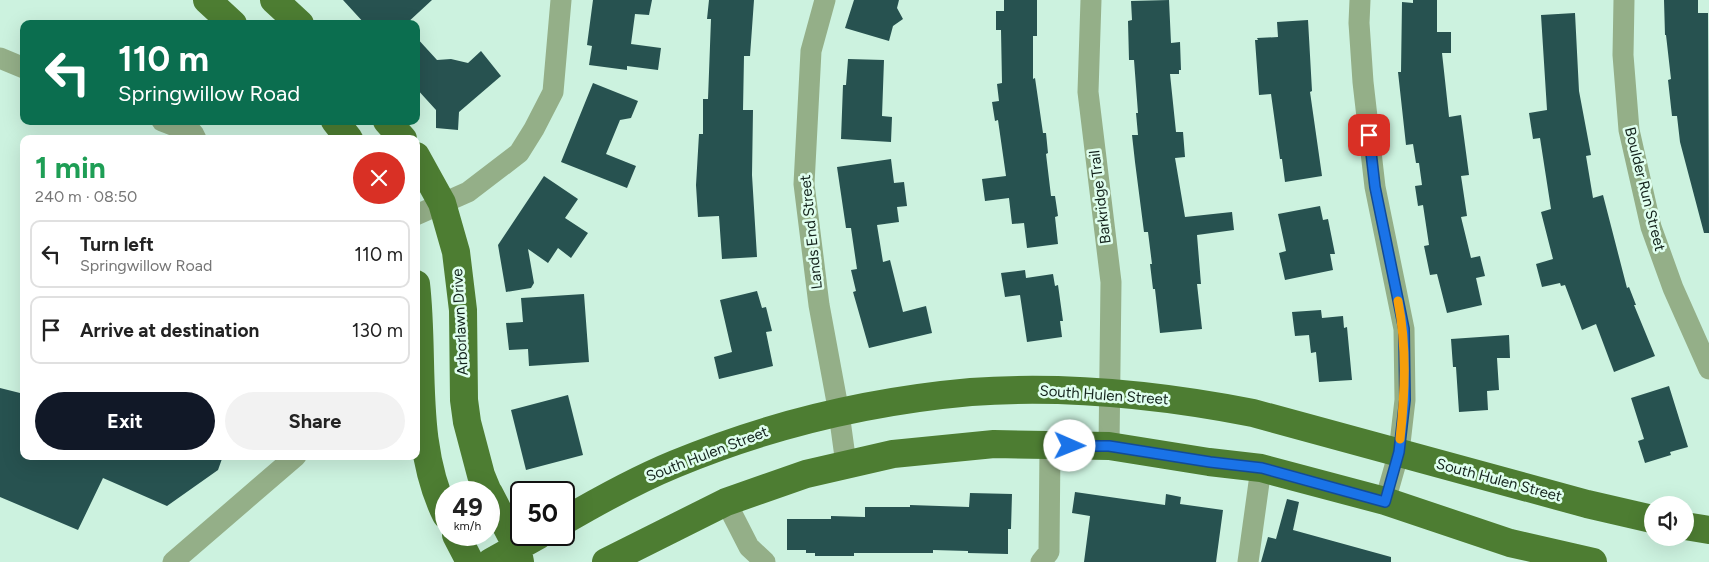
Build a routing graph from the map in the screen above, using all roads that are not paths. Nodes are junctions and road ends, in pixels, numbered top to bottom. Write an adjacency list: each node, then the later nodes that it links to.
1 (207, 0): 8 (main road)
2 (274, 0): 9 (main road)
3 (561, 0): 19 (street)
4 (825, 0): 24 (street, Lands End Street)
5 (1091, 0): 23 (street, Barkridge Trail)
6 (1360, 0): 27 (street)
7 (1624, 0): 21 (street, Boulder Run Street)
8 (229, 20)
9 (296, 20)
10 (0, 58): 11 (street)
11 (20, 66)
12 (172, 125): 15 (street)
13 (338, 125): 16 (main road)
14 (391, 125): 17 (main road)
15 (193, 135)
16 (347, 135)
17 (399, 135)
18 (420, 163): 19 (main road, Arborlawn Drive)
19 (442, 203): 20 (street); 31 (main road, Arborlawn Drive)
20 (420, 213)
21 (1709, 369)
22 (420, 376): 32 (main road)
23 (1110, 394): 24 (main road, South Hulen Street); 26 (street, Barkridge Trail); 27 (main road, South Hulen Street)
24 (840, 413): 29 (street, Lands End Street); 36 (main road, South Hulen Street)
25 (1050, 445): 26 (main road); 29 (main road); 47 (street)
26 (1109, 446): 30 (main road)
27 (1399, 452): 34 (street); 37 (main road, South Hulen Street)
28 (291, 460): 42 (street)
29 (846, 464): 33 (main road)
30 (1262, 468): 34 (main road); 48 (street)
31 (484, 481)
32 (435, 488)
33 (726, 502): 45 (main road); 46 (street)
34 (1385, 502): 49 (main road)
35 (500, 510): 41 (main road, Arborlawn Drive)
36 (575, 515)
37 (1644, 517)
38 (1694, 528): 39 (main road)
39 (1709, 530)
40 (462, 546): 43 (main road)
41 (525, 548): 44 (main road)
42 (173, 562)
43 (470, 562)
44 (490, 562)
45 (606, 562)
46 (765, 562)
47 (1042, 562)
48 (1248, 562)
49 (1593, 562)

